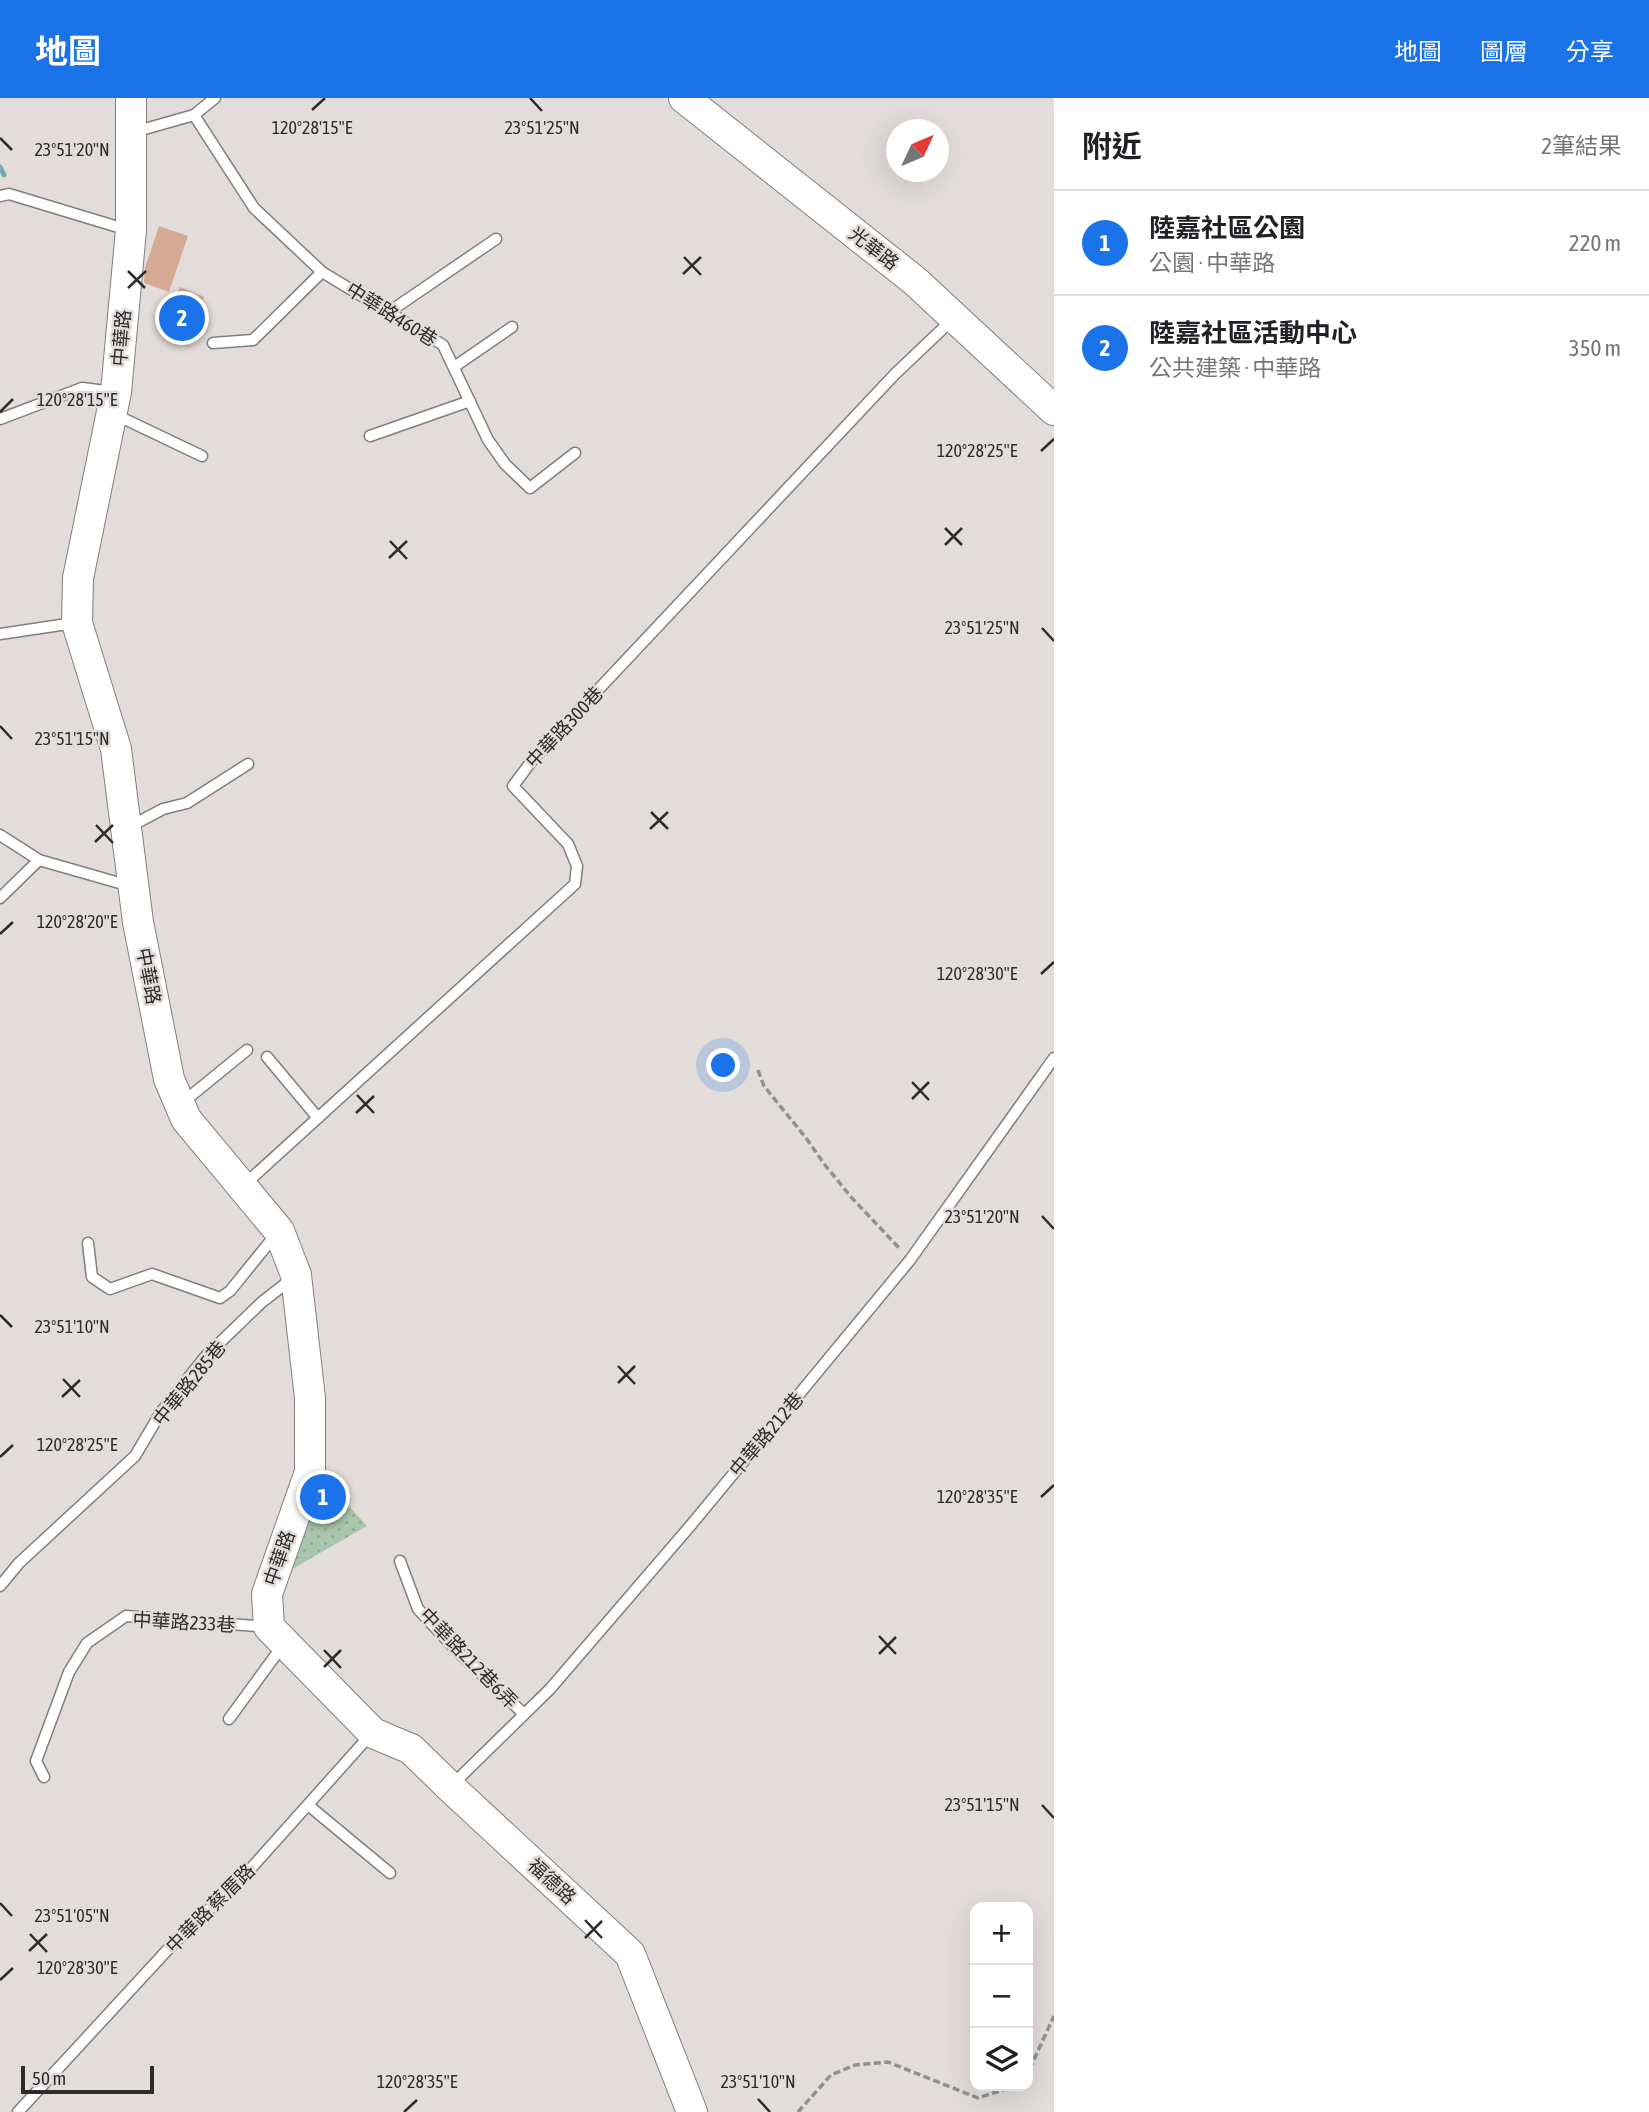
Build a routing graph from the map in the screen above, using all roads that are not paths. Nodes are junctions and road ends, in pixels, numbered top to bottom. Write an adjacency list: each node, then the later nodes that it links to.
1 (131, 98): 5 (street, 中華路)
2 (215, 98): 4 (lane)
3 (684, 98): 11 (street, 光華路)
4 (194, 115): 5 (lane); 9 (lane, 中華路460巷)
5 (131, 133): 7 (street, 中華路)
6 (0, 196): 7 (lane)
7 (131, 230): 16 (street, 中華路)
8 (496, 239): 10 (lane)
9 (323, 272): 10 (lane, 中華路460巷); 13 (lane)
10 (389, 312): 14 (lane, 中華路460巷)
11 (955, 318): 17 (street, 光華路); 34 (lane, 中華路300巷)
12 (512, 327): 14 (lane)
13 (213, 343)
14 (454, 367): 15 (lane, 中華路460巷)
15 (470, 401): 19 (lane); 20 (lane, 中華路460巷)
16 (114, 403): 18 (lane); 21 (lane); 22 (street, 中華路)
17 (1054, 410)
18 (0, 419)
19 (370, 436)
20 (575, 453)
21 (202, 456)
22 (77, 623): 23 (lane); 25 (street, 中華路)
23 (0, 634)
24 (248, 764): 25 (lane)
25 (126, 828): 28 (street, 中華路)
26 (0, 835): 27 (lane)
27 (39, 860): 28 (lane); 29 (lane)
28 (136, 888): 33 (street, 中華路)
29 (0, 898)
30 (247, 1050): 33 (lane)
31 (267, 1057): 34 (lane)
32 (1054, 1058): 42 (lane, 中華路212巷)
33 (180, 1105): 35 (street, 中華路)
34 (318, 1118): 35 (lane, 中華路300巷)
35 (242, 1187): 36 (street, 中華路)
36 (279, 1231): 37 (lane); 38 (street, 中華路)
37 (88, 1242)
38 (296, 1275): 40 (lane, 中華路285巷); 41 (street, 中華路)
39 (400, 1561): 42 (lane, 中華路212巷6弄)
40 (0, 1586)
41 (277, 1635): 43 (lane); 44 (street); 45 (lane, 中華路233巷)
42 (524, 1714): 46 (lane, 中華路212巷)
43 (229, 1719)
44 (373, 1733): 46 (street, 福德路); 47 (lane, 中華路 蔡厝路)
45 (44, 1777)
46 (450, 1787): 50 (street, 福德路)
47 (308, 1805): 48 (lane); 49 (lane, 中華路 蔡厝路)
48 (390, 1873)
49 (18, 2112)
50 (692, 2112)

